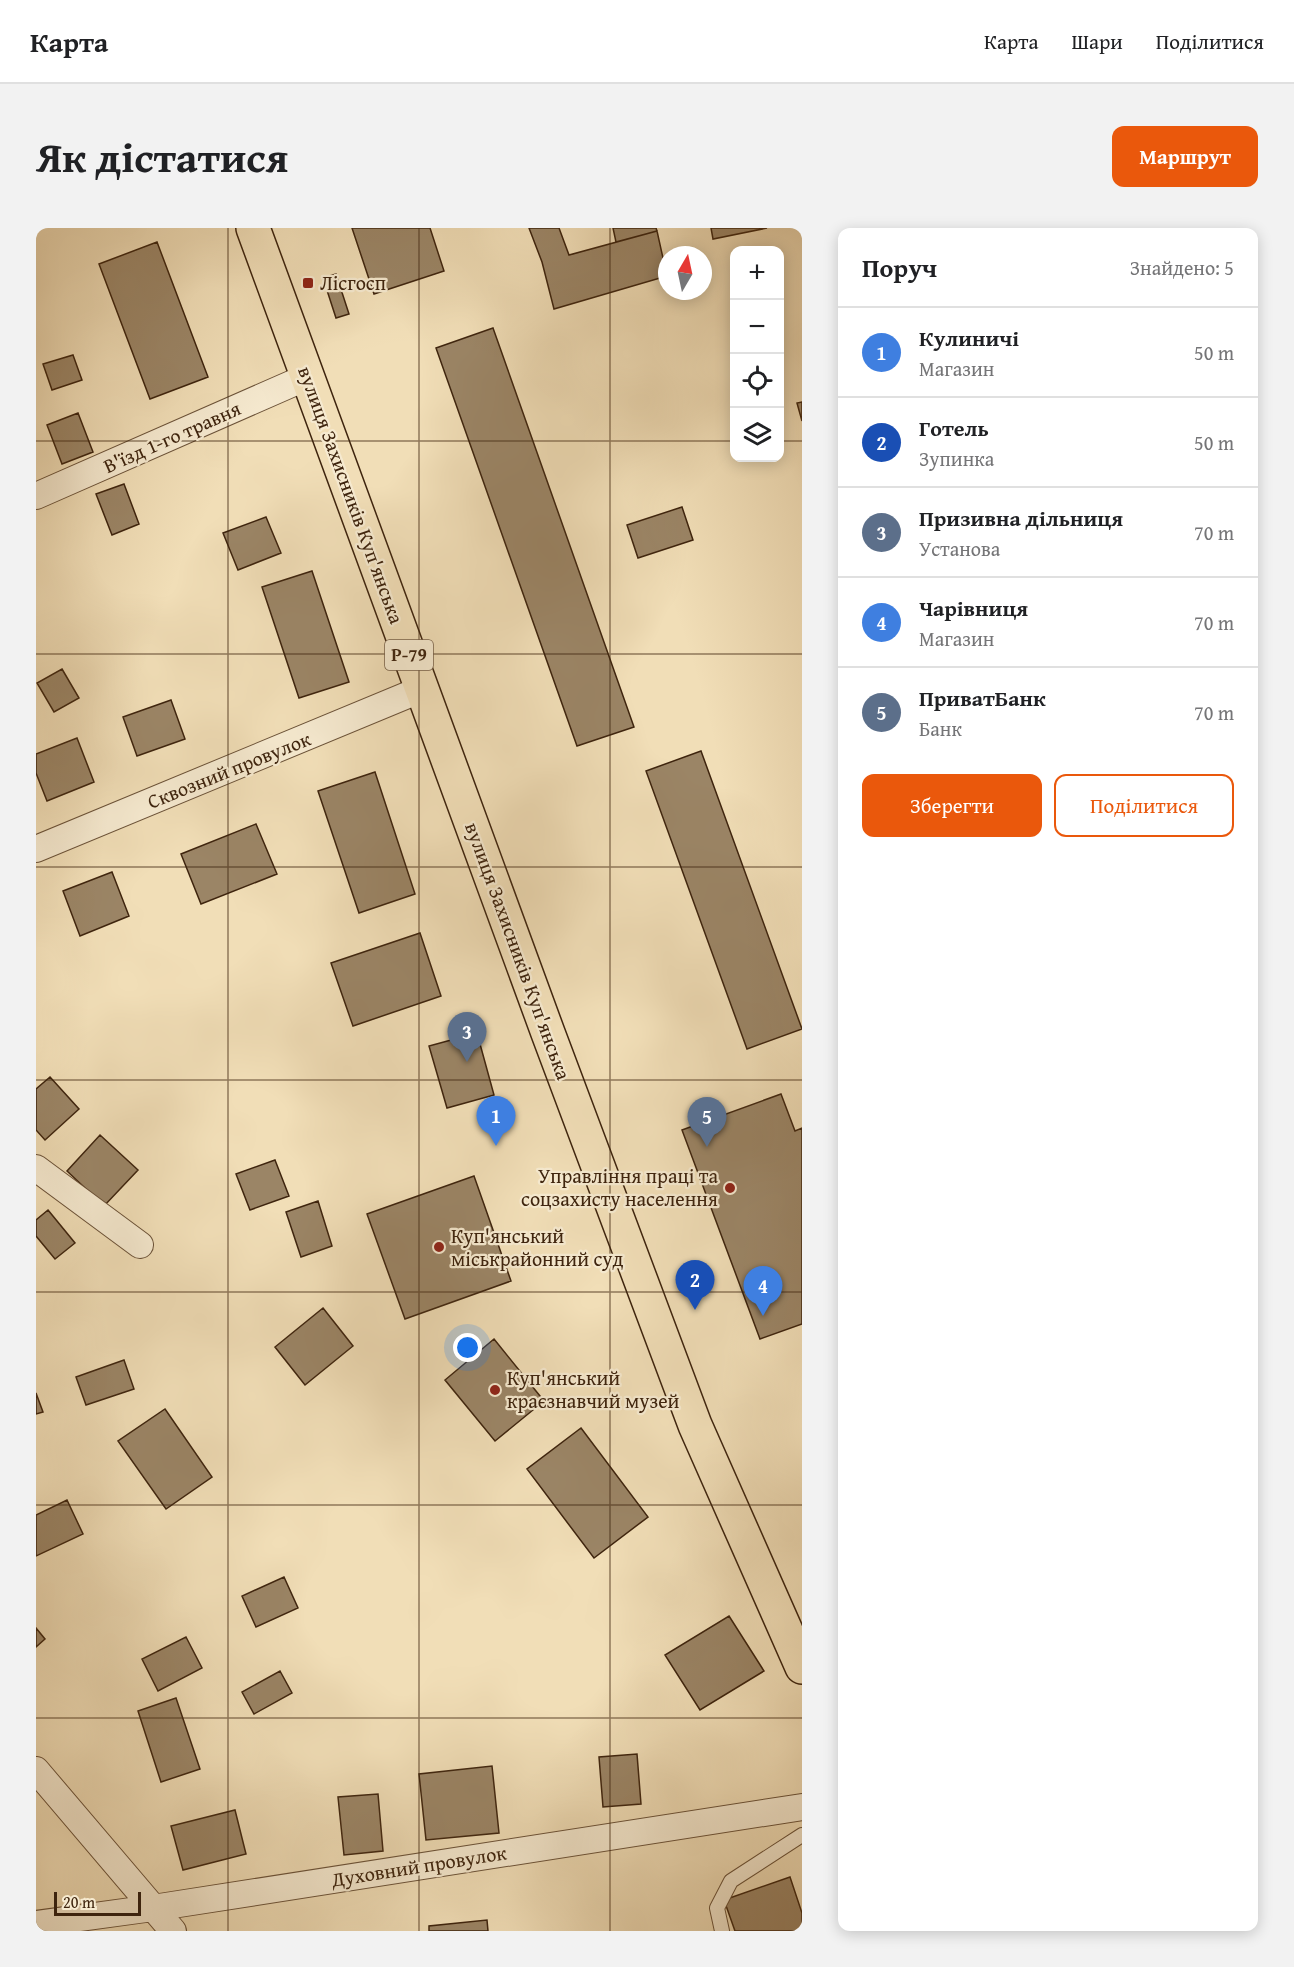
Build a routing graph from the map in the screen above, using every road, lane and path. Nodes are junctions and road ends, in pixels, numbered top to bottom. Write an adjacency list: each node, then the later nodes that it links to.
1 (253, 228): 2 (main road, вулиця Захисників Куп'янська / Р-79)
2 (308, 377): 3 (street, В'їзд 1-го травня); 4 (main road, вулиця Захисників Куп'янська / Р-79)
3 (36, 496)
4 (422, 690): 5 (street, Сквозний провулок); 8 (main road, вулиця Захисників Куп'янська / Р-79)
5 (36, 849)
6 (36, 1168): 7 (street)
7 (140, 1245)
8 (802, 1667)
9 (36, 1770): 12 (street)
10 (802, 1807): 12 (street, Духовний провулок)
11 (802, 1835): 15 (lane)
12 (153, 1908): 13 (street, Духовний провулок); 14 (street)
13 (36, 1924)
14 (173, 1931)
15 (722, 1931)

